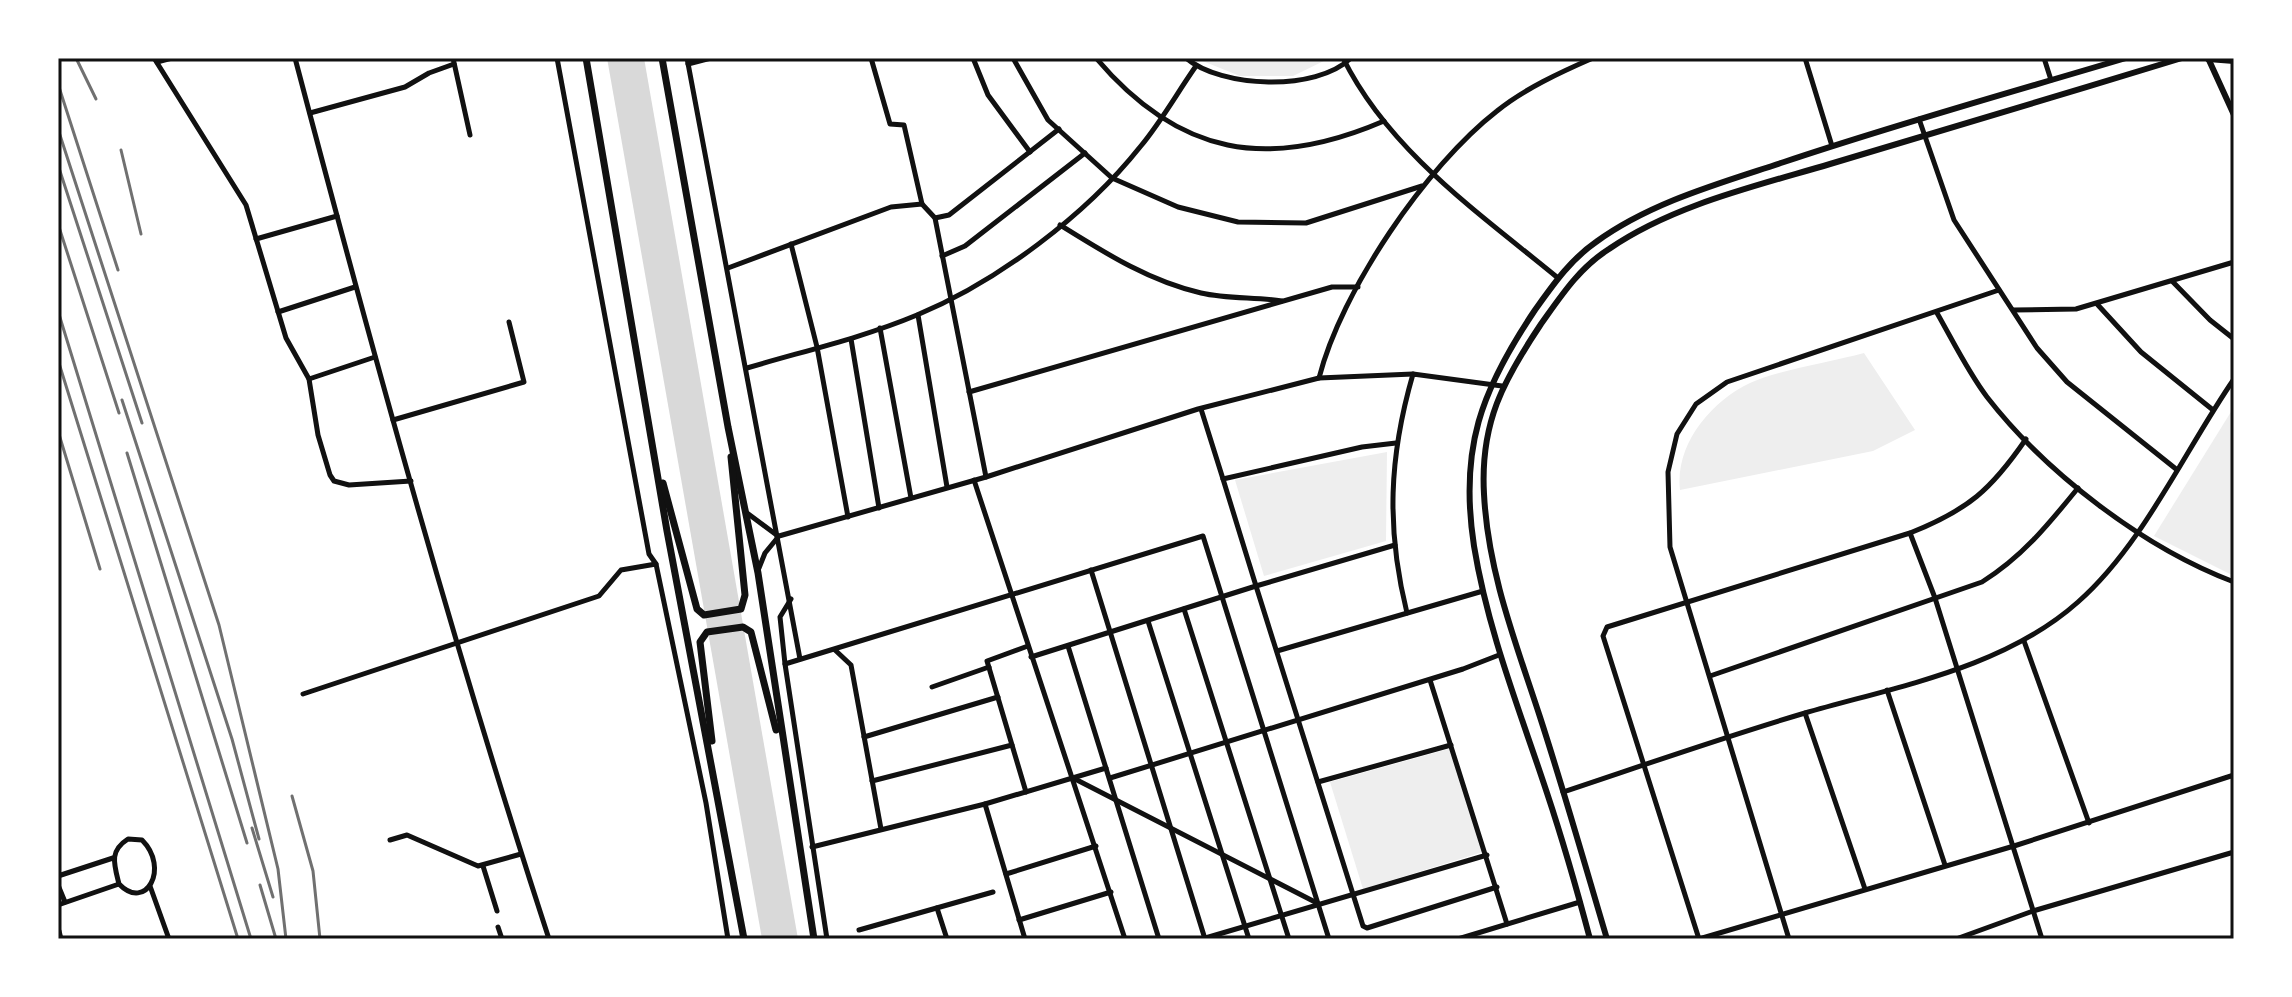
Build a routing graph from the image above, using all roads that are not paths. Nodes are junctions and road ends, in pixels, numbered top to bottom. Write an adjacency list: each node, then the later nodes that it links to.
1 (172, 58): 19 (street)
2 (295, 58): 26 (street)
3 (557, 58): 97 (street)
4 (584, 58): 79 (main road)
5 (664, 58): 78 (main road)
6 (711, 58): 21 (street)
7 (871, 58): 40 (street)
8 (973, 58): 35 (street)
9 (1013, 58): 31 (street)
10 (1096, 58): 28 (street)
11 (1186, 58): 24 (street)
12 (1351, 58): 22 (street)
13 (1593, 58): 37 (street)
14 (1805, 58): 34 (street)
15 (2044, 58): 25 (street)
16 (2126, 58): 25 (street)
17 (2182, 58): 33 (street)
18 (2208, 59): 23 (street); 27 (street)
19 (155, 60): 44 (street)
20 (454, 61): 26 (street); 32 (street)
21 (687, 61): 48 (street)
22 (1344, 61): 24 (street); 30 (street)
23 (2234, 61)
24 (1196, 66): 28 (street)
25 (2051, 80): 29 (street)
26 (310, 113): 41 (street)
27 (2234, 115)
28 (1161, 119): 30 (street); 38 (street)
29 (1919, 119): 33 (street); 34 (street)
30 (1384, 121): 37 (street)
31 (1059, 129): 35 (street); 36 (street)
32 (470, 135)
33 (1925, 136): 53 (street); 73 (street)
34 (1832, 146): 49 (street)
35 (1030, 152): 42 (street)
36 (1085, 153): 38 (street); 46 (street)
37 (1433, 175): 39 (street); 49 (street)
38 (1112, 178): 39 (street); 43 (street)
39 (1422, 186): 52 (street)
40 (922, 204): 42 (street); 45 (street)
41 (337, 216): 44 (street); 51 (street)
42 (935, 218): 46 (street)
43 (1060, 225): 54 (street); 55 (street)
44 (256, 239): 58 (street)
45 (791, 244): 48 (street); 65 (street)
46 (942, 256): 54 (street)
47 (2234, 262): 50 (street)
48 (728, 268): 67 (street)
49 (1558, 278): 72 (street)
50 (2172, 281): 56 (street); 64 (street)
51 (355, 287): 58 (street); 66 (street)
52 (1358, 287): 55 (street); 69 (street)
53 (1999, 290): 57 (street); 59 (street)
54 (952, 298): 60 (street); 74 (street)
55 (1284, 302): 74 (street)
56 (2097, 304): 57 (street); 76 (street)
57 (2012, 310): 82 (street)
58 (278, 312): 70 (street)
59 (1937, 313): 80 (street); 107 (street)
60 (918, 315): 62 (street); 87 (street)
61 (509, 322): 77 (street)
62 (880, 328): 63 (street); 89 (street)
63 (851, 339): 65 (street); 90 (street)
64 (2234, 339)
65 (817, 347): 67 (street); 92 (street)
66 (375, 357): 70 (street); 77 (street)
67 (747, 368): 95 (street)
68 (1413, 374): 69 (street); 72 (street); 81 (street)
69 (1319, 378): 75 (street)
70 (309, 379): 86 (street)
71 (2234, 379): 76 (street)
72 (1489, 384): 73 (street); 102 (street)
73 (1502, 386): 150 (street)
74 (969, 392): 83 (street)
75 (1201, 409): 83 (street); 84 (street)
76 (2213, 410): 82 (street)
77 (393, 420): 86 (street)
78 (728, 427): 79 (main road); 91 (main road)
79 (650, 434): 148 (main road)
80 (2026, 439): 88 (street); 94 (street)
81 (1396, 443): 84 (street); 96 (street)
82 (2176, 469): 93 (street)
83 (986, 477): 85 (street)
84 (1223, 479): 101 (street)
85 (974, 480): 87 (street); 103 (street)
86 (411, 481): 113 (street)
87 (947, 487): 89 (street)
88 (2078, 488): 93 (street); 105 (street)
89 (911, 498): 90 (street)
90 (879, 508): 92 (street)
91 (747, 513): 95 (street); 99 (main road)
92 (848, 517): 95 (street)
93 (2137, 532): 100 (street); 112 (street)
94 (1910, 533): 105 (street); 107 (street)
95 (779, 536): 99 (street); 106 (street)
96 (1395, 545): 101 (street); 109 (street)
97 (656, 564): 113 (street); 198 (street)
98 (1091, 570): 103 (street); 104 (street); 111 (street)
99 (758, 573): 146 (main road)
100 (2234, 582)
101 (1256, 586): 104 (street); 117 (street)
102 (1483, 591): 109 (street); 118 (street)
103 (1010, 594): 114 (street); 116 (street)
104 (1221, 597): 108 (street); 132 (street)
105 (1935, 598): 123 (street); 124 (street)
106 (791, 599): 120 (street); 121 (street)
107 (1687, 604): 124 (street); 139 (street)
108 (1184, 609): 110 (street); 135 (street)
109 (1407, 613): 117 (street)
110 (1148, 621): 111 (street); 138 (street)
111 (1110, 632): 115 (street); 140 (street)
112 (2024, 641): 123 (street); 153 (street)
113 (455, 643): 128 (street); 162 (street)
114 (1028, 646): 119 (street); 122 (street)
115 (1067, 646): 119 (street); 141 (street)
116 (834, 649): 120 (street); 133 (street)
117 (1277, 651): 131 (street)
118 (1499, 655): 125 (street); 179 (street)
119 (1031, 657): 143 (street)
120 (800, 659): 121 (street)
121 (785, 664): 159 (street)
122 (989, 667): 126 (street); 129 (street)
123 (1957, 667): 127 (street); 158 (street)
124 (1710, 676): 134 (street)
125 (1430, 680): 131 (street); 137 (street)
126 (932, 687)
127 (1887, 690): 130 (street); 165 (street)
128 (303, 694)
129 (998, 697): 133 (street); 136 (street)
130 (1805, 713): 134 (street); 174 (street)
131 (1298, 720): 132 (street); 147 (street)
132 (1263, 731): 135 (street); 180 (street)
133 (864, 737): 145 (street)
134 (1728, 737): 139 (street); 185 (street)
135 (1226, 743): 138 (street); 169 (street)
136 (1012, 745): 145 (street); 149 (street)
137 (1451, 745): 147 (street); 163 (street)
138 (1188, 754): 140 (street); 160 (street)
139 (1644, 765): 150 (street); 213 (street)
140 (1151, 766): 144 (street); 154 (street)
141 (1106, 768): 143 (street); 144 (street)
142 (2234, 775): 153 (street)
143 (1075, 778): 149 (street); 151 (street); 157 (street)
144 (1110, 778): 151 (street)
145 (872, 781): 155 (street)
146 (788, 782): 148 (main road); 200 (main road)
147 (1318, 782): 177 (street)
148 (718, 790): 199 (main road)
149 (1026, 792): 152 (street)
150 (1563, 792): 212 (street)
151 (1116, 800): 154 (street); 205 (street)
152 (985, 804): 155 (street); 167 (street)
153 (2089, 823): 158 (street)
154 (1171, 828): 160 (street); 206 (street)
155 (881, 829): 159 (street)
156 (390, 840): 166 (street)
157 (1096, 846): 167 (street); 176 (street)
158 (2014, 846): 165 (street); 184 (street)
159 (811, 847): 201 (street)
160 (1218, 851): 169 (street); 190 (street)
161 (2234, 852): 184 (street)
162 (521, 854): 166 (street); 197 (street)
163 (1487, 855): 173 (street); 177 (street)
164 (113, 858): 168 (street); 170 (street); 172 (street)
165 (1945, 865): 174 (street)
166 (483, 866): 183 (street)
167 (1006, 874): 187 (street)
168 (58, 876)
169 (1269, 878): 180 (street); 186 (street)
170 (119, 884): 172 (street); 178 (street)
171 (58, 885): 178 (street)
172 (150, 886): 195 (street)
173 (1497, 887): 177 (street); 188 (street)
174 (1865, 889): 185 (street)
175 (993, 892): 182 (street)
176 (1111, 892): 187 (street); 204 (street)
177 (1355, 895): 180 (street)
178 (65, 902): 181 (street)
179 (1580, 902): 188 (street); 211 (street)
180 (1318, 903): 186 (street); 209 (street)
181 (58, 905)
182 (937, 908): 191 (street); 202 (street)
183 (497, 911)
184 (2033, 911): 193 (street); 216 (street)
185 (1782, 914): 213 (street); 214 (street)
186 (1281, 915): 190 (street); 208 (street)
187 (1019, 920): 203 (street)
188 (1507, 924): 210 (street)
189 (498, 927): 196 (street)
190 (1245, 927): 206 (street); 207 (street)
191 (859, 930)
192 (58, 931): 194 (main road)
193 (1968, 937): 215 (street)
194 (60, 939)
195 (169, 939)
196 (502, 939)
197 (549, 939)
198 (728, 939)
199 (744, 939)
200 (814, 939)
201 (827, 939)
202 (947, 939)
203 (1025, 939)
204 (1125, 939)
205 (1159, 939)
206 (1204, 939)
207 (1249, 939)
208 (1289, 939)
209 (1329, 939)
210 (1458, 939)
211 (1590, 939)
212 (1607, 939)
213 (1699, 939)
214 (1789, 939)
215 (1956, 939)
216 (2042, 939)

